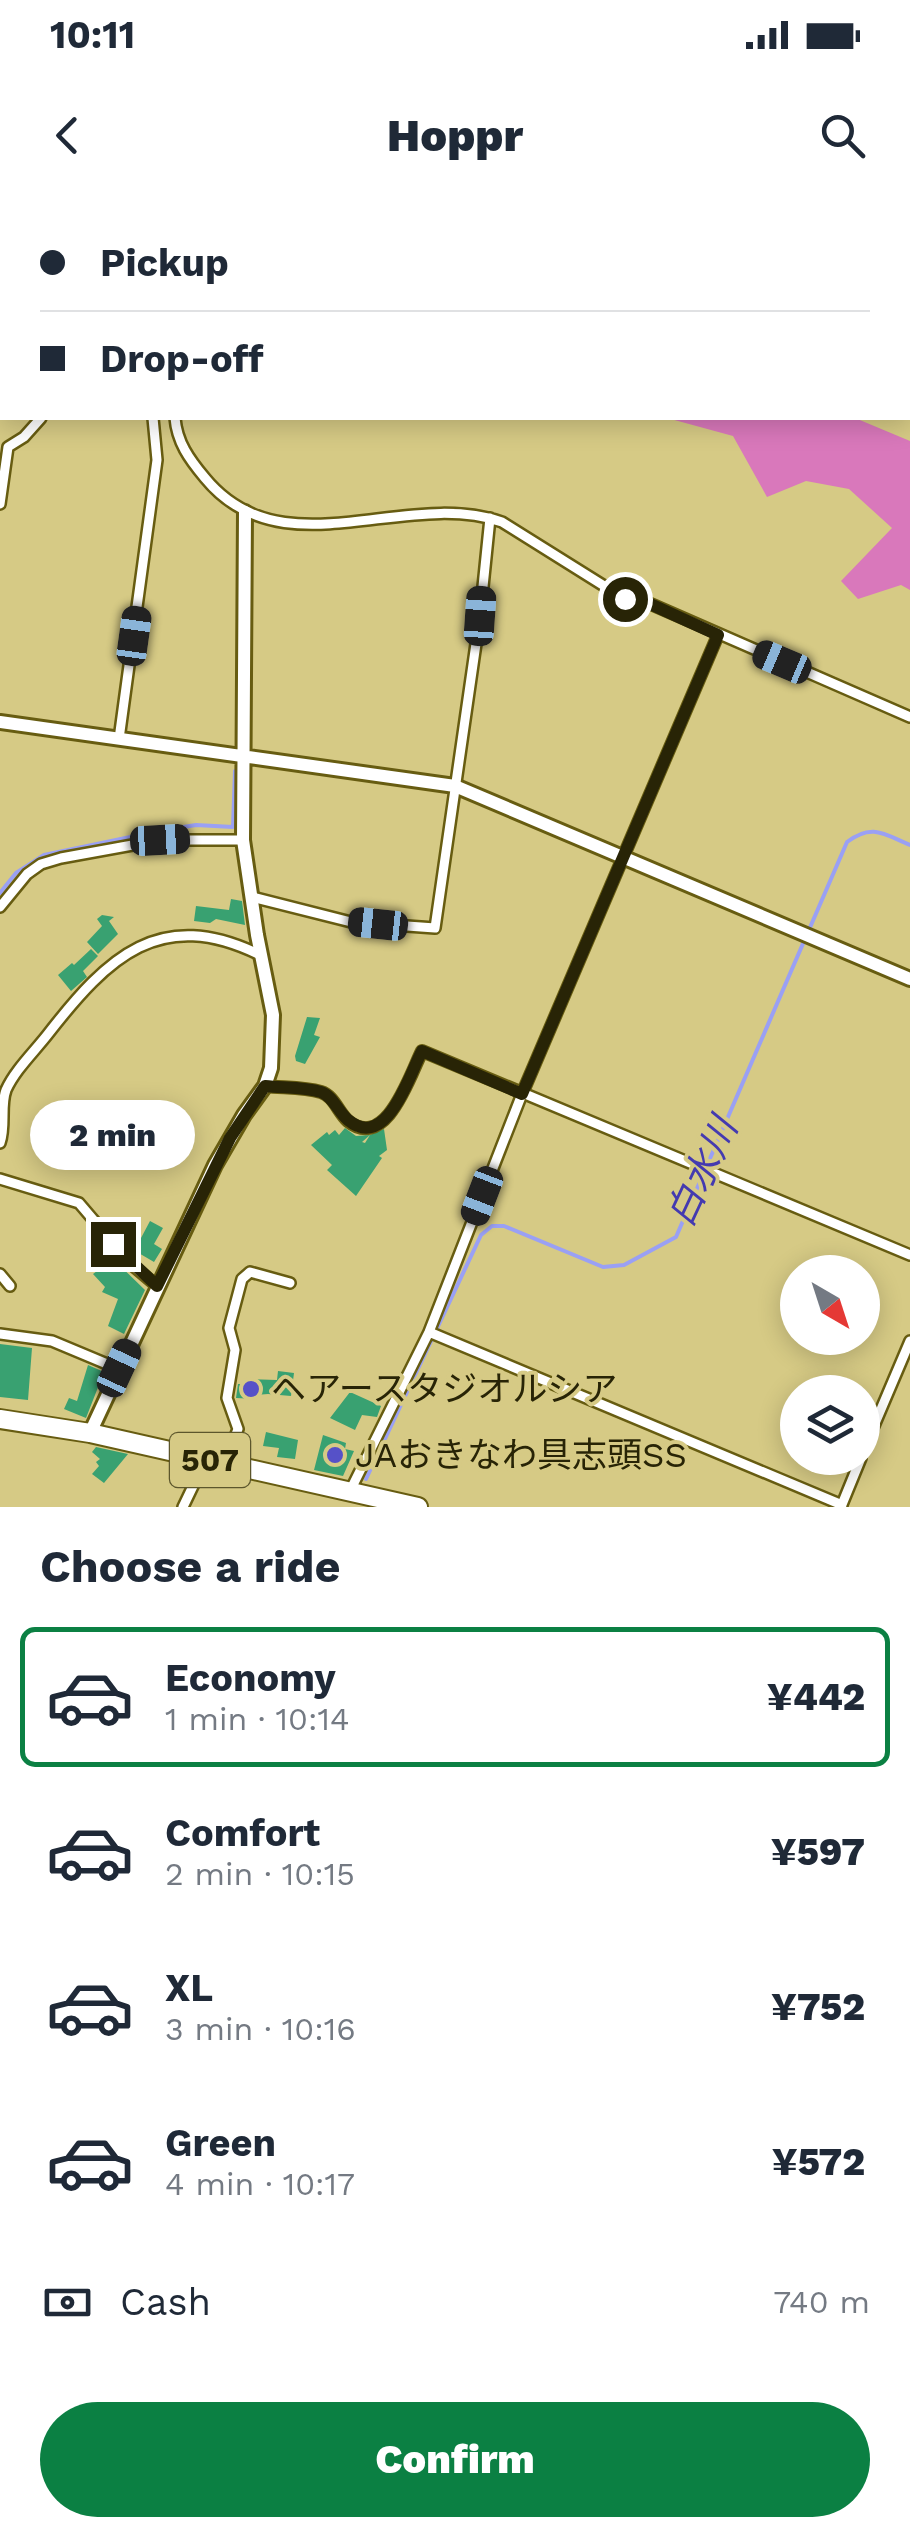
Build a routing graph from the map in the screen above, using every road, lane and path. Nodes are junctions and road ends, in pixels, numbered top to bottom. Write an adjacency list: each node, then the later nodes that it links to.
1 (39, 420): 4 (street)
2 (153, 420): 11 (street)
3 (176, 420): 6 (street)
4 (4, 446): 5 (street)
5 (0, 504)
6 (244, 512): 7 (street); 12 (street)
7 (490, 518): 8 (street); 13 (street)
8 (718, 635): 9 (street); 15 (street)
9 (910, 717)
10 (0, 722): 11 (street)
11 (119, 739): 12 (street)
12 (244, 756): 13 (street); 14 (street)
13 (455, 786): 15 (street); 16 (street)
14 (243, 840): 16 (street); 17 (street)
15 (623, 856): 19 (street); 21 (street)
16 (252, 897): 18 (street)
17 (0, 907)
18 (260, 955): 20 (street); 22 (street)
19 (910, 979)
20 (265, 1086): 21 (street); 28 (street)
21 (522, 1094): 24 (street); 29 (street)
22 (0, 1143)
23 (0, 1179): 28 (street)
24 (910, 1255)
25 (0, 1274): 27 (street)
26 (290, 1283): 36 (street)
27 (10, 1286)
28 (157, 1286): 32 (street)
29 (430, 1332): 38 (street); 39 (street)
30 (0, 1334): 32 (street)
31 (910, 1341): 33 (street)
32 (119, 1368): 35 (street)
33 (880, 1413)
34 (0, 1418): 35 (highway, 507)
35 (90, 1433): 36 (highway, 507)
36 (215, 1461): 38 (highway, 507); 40 (street)
37 (855, 1475): 39 (street)
38 (350, 1492): 41 (highway, 507)
39 (844, 1504)
40 (183, 1507)
41 (418, 1507)

